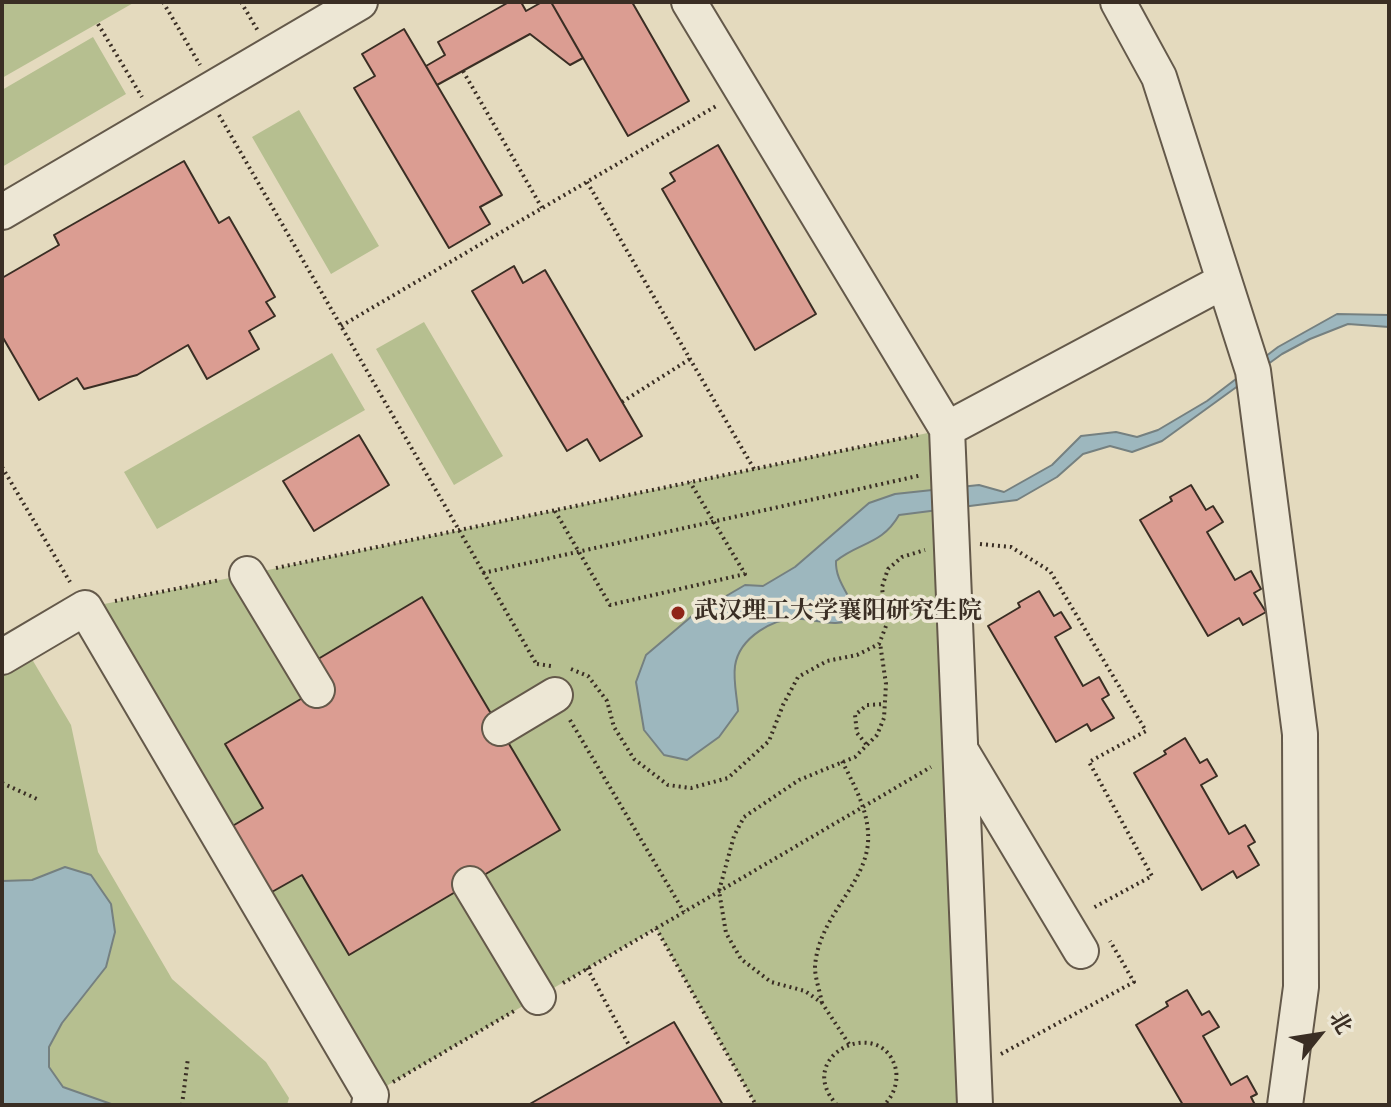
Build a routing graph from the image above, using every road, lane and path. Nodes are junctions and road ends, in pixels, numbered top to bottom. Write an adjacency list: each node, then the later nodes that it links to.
1 (163, 2): 7 (path)
2 (360, 2): 7 (street)
3 (689, 2): 8 (street)
4 (1118, 2): 13 (street)
5 (98, 24): 9 (path)
6 (463, 71): 11 (path)
7 (210, 90): 9 (street); 14 (path)
8 (743, 91): 10 (path); 17 (street)
9 (156, 121): 12 (street)
10 (587, 182): 11 (path); 15 (path)
11 (542, 208): 14 (path)
12 (2, 212)
13 (1224, 281): 17 (street); 62 (street)
14 (341, 326): 24 (path)
15 (690, 359): 16 (path); 19 (path)
16 (622, 402)
17 (947, 429): 19 (path); 20 (street)
18 (2, 467): 29 (path)
19 (754, 469): 21 (path)
20 (949, 469): 23 (path); 25 (street)
21 (690, 482): 22 (path); 23 (path)
22 (554, 510): 24 (path); 26 (path)
23 (714, 521): 26 (path); 26 (path)
24 (458, 531): 27 (path); 28 (path)
25 (952, 541): 30 (path); 38 (street); 46 (path)
26 (579, 552): 27 (path)
27 (483, 573): 32 (path)
28 (247, 574): 29 (path); 34 (street)
29 (85, 608): 31 (street); 56 (street)
30 (880, 640): 33 (path); 35 (path)
31 (2, 657)
32 (537, 664): 33 (path); 33 (path)
33 (559, 676): 36 (street); 45 (path)
34 (317, 690)
35 (884, 704): 37 (path); 37 (path)
36 (500, 728)
37 (867, 745): 39 (path)
38 (960, 750): 42 (path); 48 (street); 55 (street)
39 (842, 761): 42 (path); 44 (path)
40 (2, 783): 41 (path)
41 (37, 799)
42 (864, 806): 44 (path); 51 (path)
43 (470, 884): 50 (street)
44 (719, 891): 45 (path); 51 (path)
45 (684, 912): 47 (path)
46 (1097, 920)
47 (656, 928): 49 (path); 58 (path)
48 (1093, 942): 55 (path)
49 (587, 968): 50 (path); 53 (path)
50 (538, 997): 56 (path)
51 (822, 1003): 52 (path)
52 (849, 1044): 59 (path); 60 (path)
53 (630, 1047)
54 (188, 1058): 57 (path)
55 (973, 1069): 61 (street)
56 (370, 1100)
57 (182, 1105)
58 (756, 1105)
59 (837, 1105)
60 (884, 1105)
61 (975, 1105)
62 (1285, 1105)

